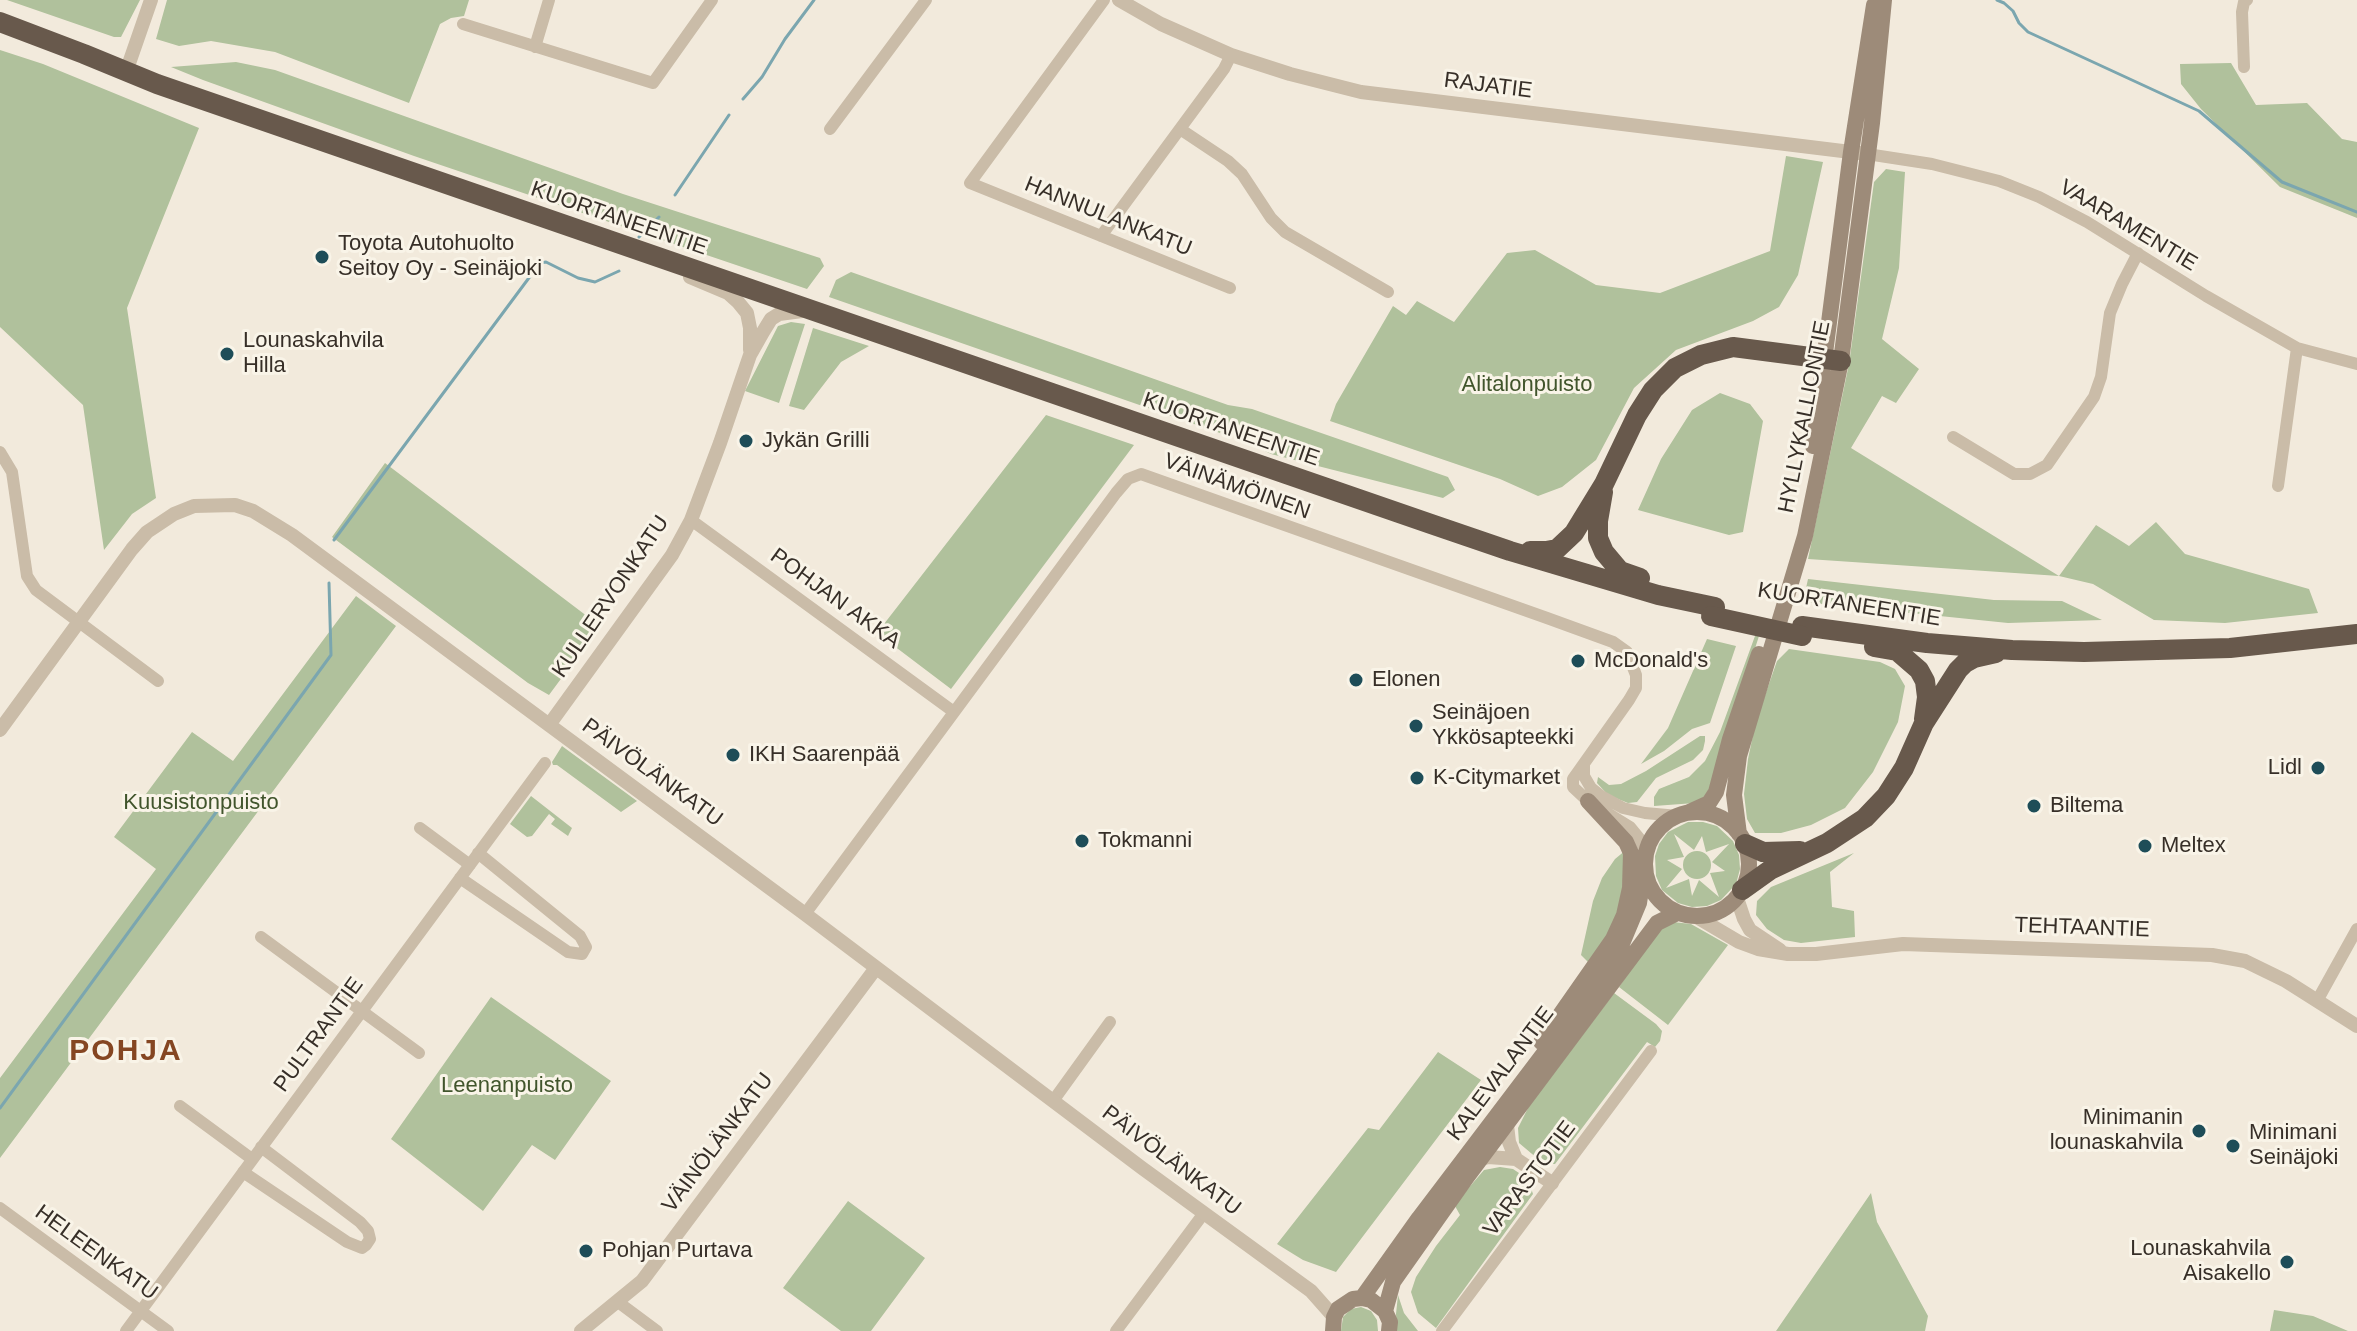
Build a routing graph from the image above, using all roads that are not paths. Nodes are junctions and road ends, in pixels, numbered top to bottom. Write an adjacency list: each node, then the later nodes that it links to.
1 (151, 0): 16 (street)
2 (549, 0): 13 (street)
3 (712, 0): 13 (street)
4 (926, 0): 17 (street)
5 (1104, 0): 20 (street, HANNULANKATU)
6 (1119, 0): 14 (street, RAJATIE)
7 (1875, 0): 19 (main road, HYLLYKALLIONTIE)
8 (1884, 0): 19 (main road, HYLLYKALLIONTIE)
9 (2247, 0): 15 (street)
10 (0, 22): 16 (highway, KUORTANEENTIE)
11 (463, 24): 13 (street)
12 (0, 35): 16 (highway, KUORTANEENTIE)
13 (535, 47)
14 (1231, 55): 18 (street); 19 (street, RAJATIE)
15 (2244, 67)
16 (126, 72): 22 (highway, KUORTANEENTIE)
17 (830, 129)
18 (1180, 129): 20 (street); 24 (street)
19 (1859, 153): 21 (street, VAARAMENTIE); 28 (main road, HYLLYKALLIONTIE)
20 (1101, 236): 23 (street, HANNULANKATU)
21 (2138, 253): 26 (street, VAARAMENTIE); 30 (street)
22 (675, 264): 25 (highway, KUORTANEENTIE); 27 (street, KULLERVONKATU)
23 (1230, 288)
24 (1388, 292)
25 (809, 311): 27 (street, KULLERVONKATU); 35 (highway, KUORTANEENTIE)
26 (2297, 348): 29 (street, VAARAMENTIE); 33 (street)
27 (750, 355): 34 (street, KULLERVONKATU)
28 (1833, 360): 32 (highway); 49 (main road, HYLLYKALLIONTIE); 51 (main road, HYLLYKALLIONTIE)
29 (2357, 364)
30 (1953, 437)
31 (0, 452): 37 (street)
32 (1604, 484): 35 (highway); 36 (highway)
33 (2278, 486)
34 (691, 520): 42 (street, POHJAN AKKA); 44 (street, KULLERVONKATU)
35 (1510, 551): 36 (highway, KUORTANEENTIE)
36 (1713, 612): 38 (highway, KUORTANEENTIE)
37 (79, 622): 41 (street); 44 (street, PÄIVÖLÄNKATU); 45 (street, PÄIVÖLÄNKATU)
38 (1802, 631): 40 (highway, KUORTANEENTIE); 43 (highway)
39 (2357, 634): 40 (highway, KUORTANEENTIE)
40 (2012, 650): 43 (highway)
41 (158, 681)
42 (954, 712): 47 (street, VÄINÄMÖINEN); 59 (street, VÄINÄMÖINEN)
43 (1924, 723): 52 (highway)
44 (549, 725): 59 (street, PÄIVÖLÄNKATU)
45 (0, 730)
46 (545, 763): 53 (street, PULTRANTIE)
47 (1584, 765): 48 (street); 49 (street)
48 (1588, 801): 54 (street); 73 (main road)
49 (1683, 814): 51 (main road); 54 (main road)
50 (420, 828): 55 (street)
51 (1742, 839): 52 (highway); 57 (main road)
52 (1808, 851): 57 (highway)
53 (478, 853): 55 (street, PULTRANTIE); 56 (street)
54 (1645, 858): 58 (main road); 73 (main road, KALEVALANTIE)
55 (470, 865): 56 (street, PULTRANTIE)
56 (460, 878): 66 (street, PULTRANTIE)
57 (1739, 894): 60 (main road); 63 (street)
58 (1677, 913): 60 (main road); 73 (main road, KALEVALANTIE)
59 (805, 914): 64 (street, PÄIVÖLÄNKATU)
60 (1695, 916): 63 (street, TEHTAANTIE)
61 (2357, 929): 65 (street)
62 (261, 937): 66 (street)
63 (1788, 954): 65 (street, TEHTAANTIE)
64 (876, 968): 71 (street, PÄIVÖLÄNKATU); 84 (street, VÄINÖLÄNKATU)
65 (2317, 1001): 68 (street, TEHTAANTIE)
66 (362, 1010): 70 (street); 74 (street, PULTRANTIE)
67 (1110, 1022): 71 (street)
68 (2357, 1026)
69 (1651, 1051): 79 (street, VARASTOTIE)
70 (419, 1053)
71 (1053, 1101): 81 (street, PÄIVÖLÄNKATU)
72 (180, 1106): 75 (street)
73 (1503, 1118): 76 (main road, KALEVALANTIE); 77 (street); 83 (main road, KALEVALANTIE)
74 (261, 1147): 75 (street, PULTRANTIE); 78 (street)
75 (252, 1159): 78 (street, PULTRANTIE)
76 (1481, 1159): 77 (street); 87 (main road, KALEVALANTIE)
77 (1516, 1159): 79 (street)
78 (243, 1172): 86 (street, PULTRANTIE)
79 (1552, 1183): 95 (street, VARASTOTIE)
80 (0, 1208): 86 (street, HELEENKATU)
81 (1204, 1213): 82 (street, PÄIVÖLÄNKATU); 93 (street)
82 (1311, 1291): 85 (street); 88 (street)
83 (1362, 1298): 85 (main road); 87 (main road)
84 (618, 1302): 91 (street, VÄINÖLÄNKATU); 92 (street)
85 (1345, 1303): 88 (main road)
86 (141, 1311): 89 (street, PULTRANTIE); 90 (street, HELEENKATU)
87 (1385, 1311): 94 (main road)
88 (1333, 1324)
89 (126, 1331)
90 (168, 1331)
91 (581, 1331)
92 (657, 1331)
93 (1116, 1331)
94 (1389, 1331)
95 (1442, 1331)

